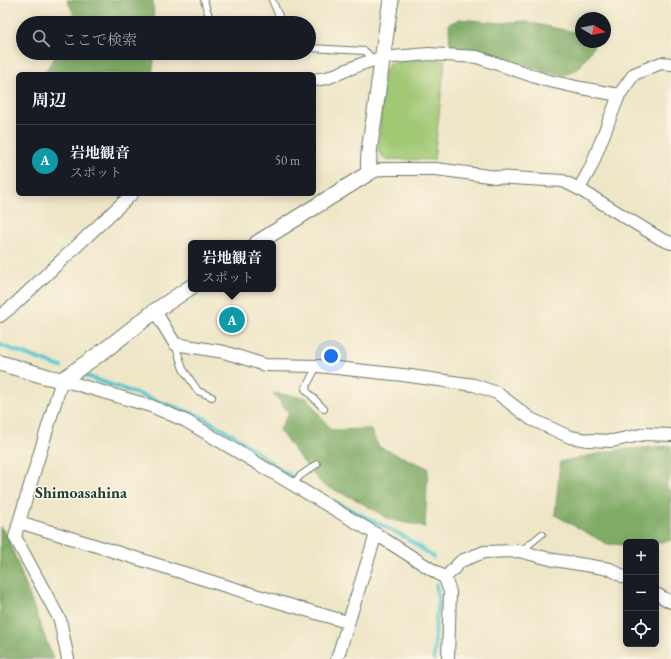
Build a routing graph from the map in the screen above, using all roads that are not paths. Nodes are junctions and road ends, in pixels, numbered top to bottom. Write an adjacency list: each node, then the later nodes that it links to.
1 (204, 0): 4 (lane)
2 (272, 0): 5 (lane)
3 (391, 0): 7 (street)
4 (209, 16)
5 (279, 16)
6 (316, 48): 7 (lane)
7 (378, 59): 9 (street); 10 (street); 11 (street)
8 (671, 64): 10 (street)
9 (316, 80)
10 (619, 95): 12 (street)
11 (369, 173): 12 (street); 14 (street)
12 (579, 189): 15 (street)
13 (130, 196): 18 (street)
14 (262, 240)
15 (671, 243)
16 (188, 289): 17 (street)
17 (155, 311): 19 (street); 22 (street)
18 (0, 316)
19 (175, 344): 21 (street); 23 (lane)
20 (0, 362): 22 (street)
21 (317, 366): 24 (lane); 25 (street)
22 (62, 380): 27 (street); 28 (street)
23 (212, 397)
24 (324, 410)
25 (671, 436)
26 (317, 464): 27 (lane)
27 (295, 482): 29 (street)
28 (19, 522): 36 (street); 37 (street)
29 (376, 534): 33 (street); 36 (street)
30 (542, 534): 31 (lane)
31 (521, 551): 32 (street); 33 (street)
32 (623, 576)
33 (445, 578): 39 (street)
34 (659, 596): 35 (street)
35 (671, 602)
36 (347, 622): 38 (street)
37 (68, 659)
38 (337, 659)
39 (448, 659)

